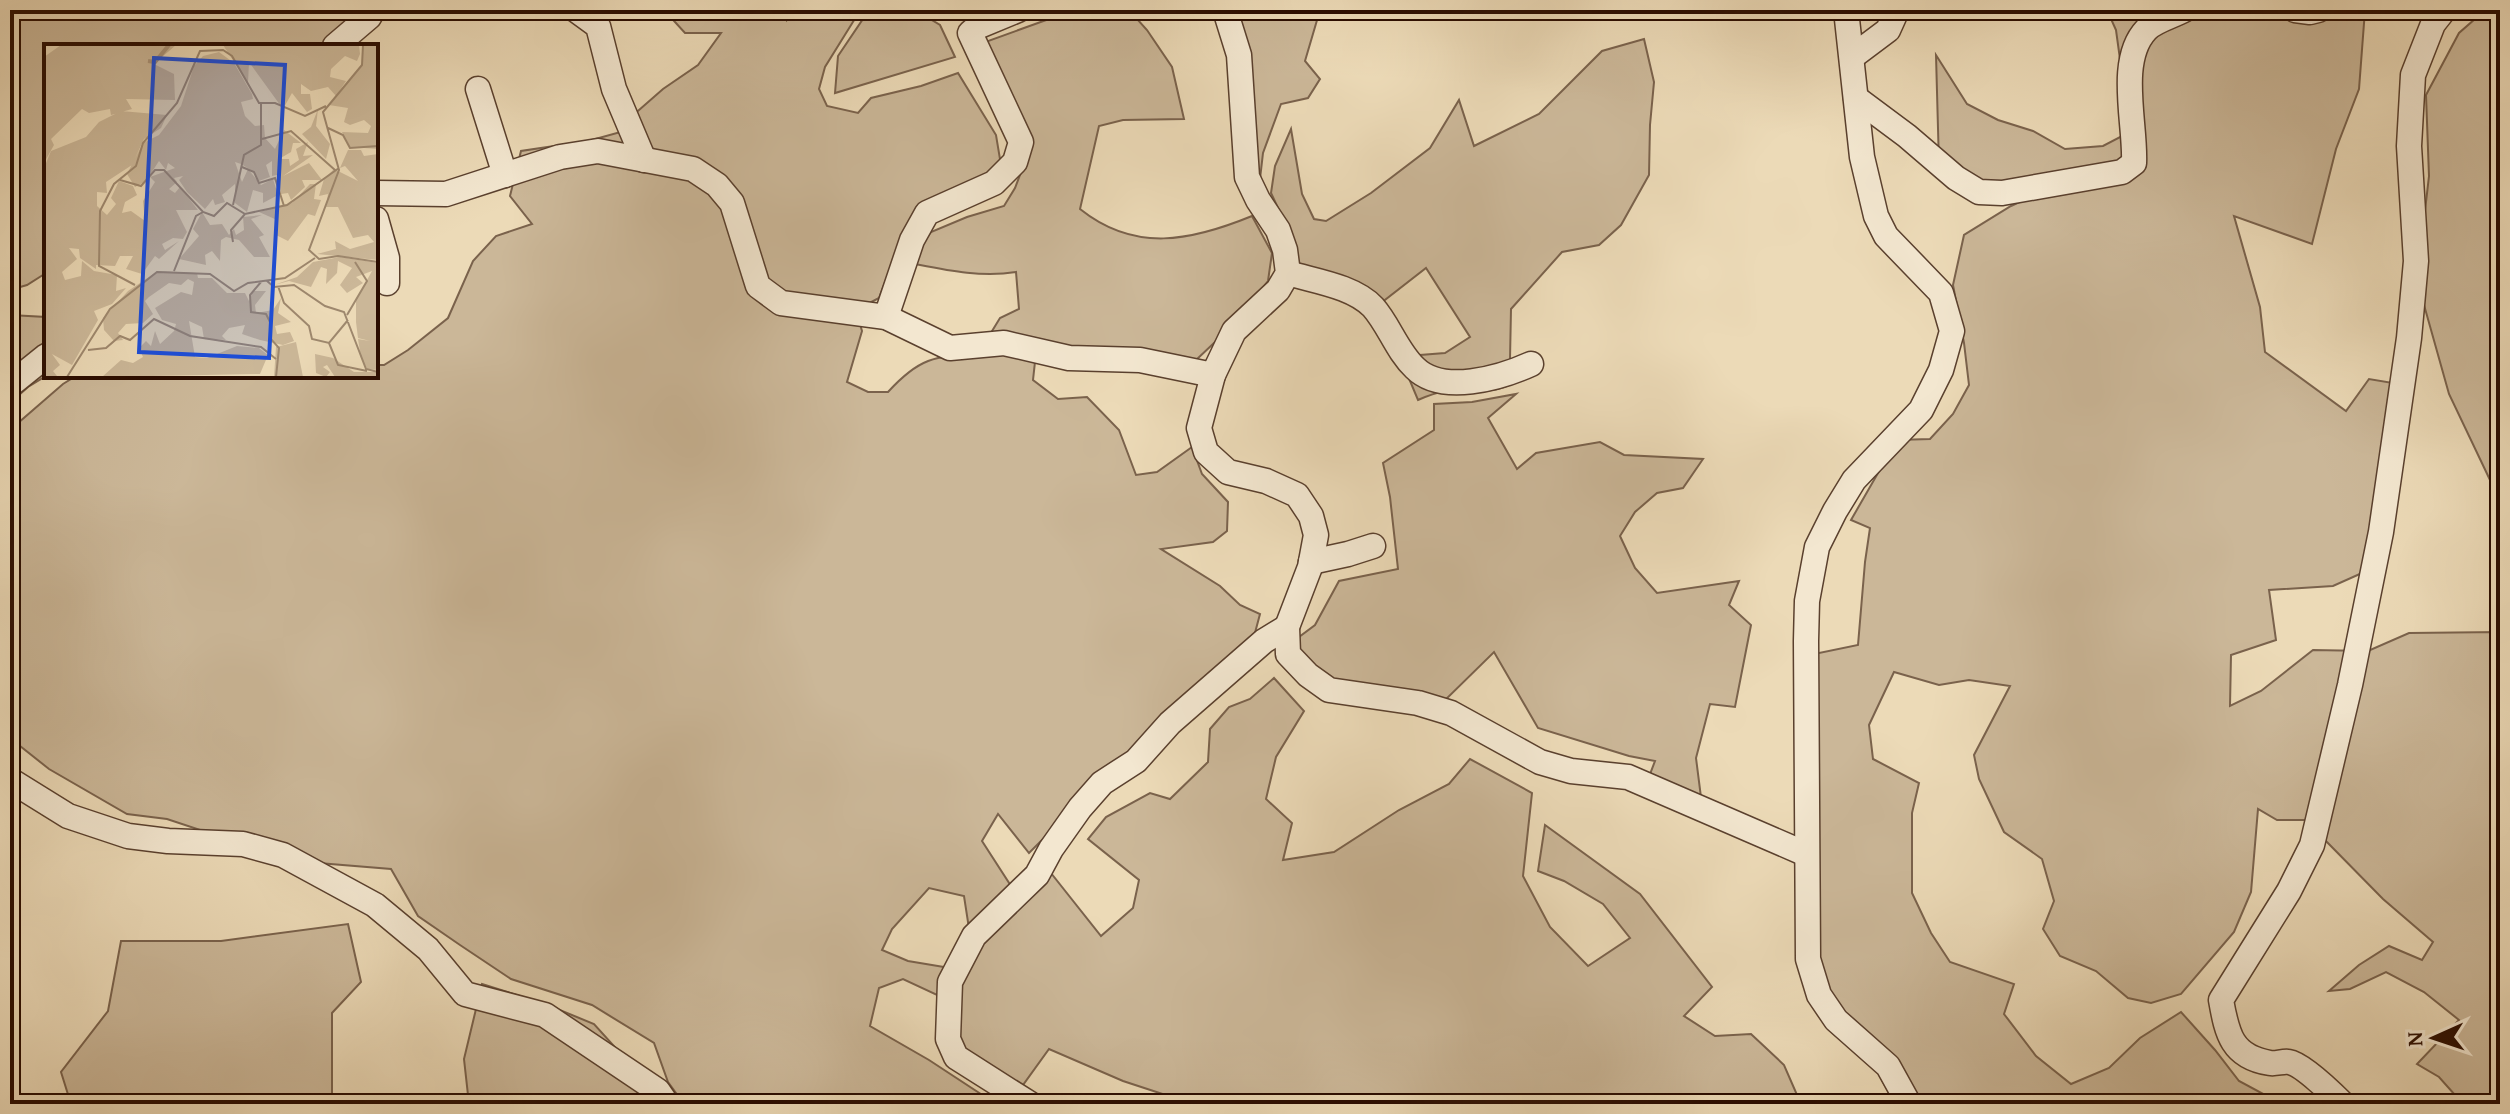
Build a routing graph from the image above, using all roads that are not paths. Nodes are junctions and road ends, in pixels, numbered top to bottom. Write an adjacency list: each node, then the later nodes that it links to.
1 (373, 10): 11 (street)
2 (576, 10): 15 (street)
3 (1018, 10): 21 (street)
4 (1225, 10): 19 (street)
5 (1846, 10): 12 (street)
6 (1897, 10): 12 (street)
7 (2184, 10): 14 (street)
8 (2295, 10): 9 (street)
9 (2318, 10)
10 (2444, 10): 34 (street)
11 (337, 44)
12 (1852, 57): 14 (street)
13 (478, 89): 16 (street)
14 (1856, 98): 30 (street)
15 (644, 160): 16 (street); 21 (street)
16 (505, 175): 17 (street)
17 (378, 193)
18 (381, 251): 20 (street)
19 (1288, 273): 23 (street); 24 (street)
20 (387, 283)
21 (886, 317): 24 (street)
22 (44, 358): 25 (street)
23 (1531, 364)
24 (1213, 375): 27 (street)
25 (10, 385)
26 (1373, 546): 27 (street)
27 (1311, 562): 28 (street)
28 (1287, 627): 30 (street); 32 (street)
29 (10, 780): 31 (street)
30 (1806, 854): 33 (street)
31 (667, 1104)
32 (1030, 1104)
33 (1909, 1104)
34 (2343, 1104)

